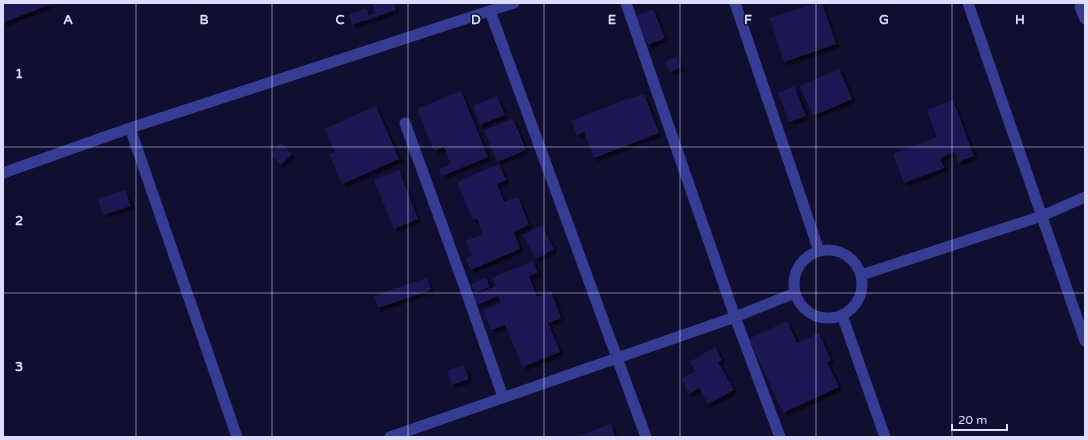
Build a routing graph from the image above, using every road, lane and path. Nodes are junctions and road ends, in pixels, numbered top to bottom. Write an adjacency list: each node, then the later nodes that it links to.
1 (514, 3): 6 (street)
2 (626, 3): 17 (street)
3 (735, 3): 13 (street)
4 (968, 3): 12 (street)
5 (1085, 5): 7 (street)
6 (490, 11): 9 (street); 19 (street)
7 (1085, 19)
8 (405, 123): 20 (street)
9 (130, 128): 10 (street); 21 (street)
10 (3, 173)
11 (1085, 197): 12 (street)
12 (1042, 216): 14 (street); 18 (street)
13 (819, 251): 14 (street); 15 (street)
14 (861, 275): 16 (street)
15 (795, 293): 16 (street); 17 (street)
16 (842, 315): 25 (street)
17 (735, 317): 19 (street); 24 (street)
18 (1085, 341)
19 (618, 358): 20 (street); 23 (street)
20 (503, 397): 22 (street)
21 (237, 437)
22 (390, 437)
23 (646, 437)
24 (780, 437)
25 (885, 437)

